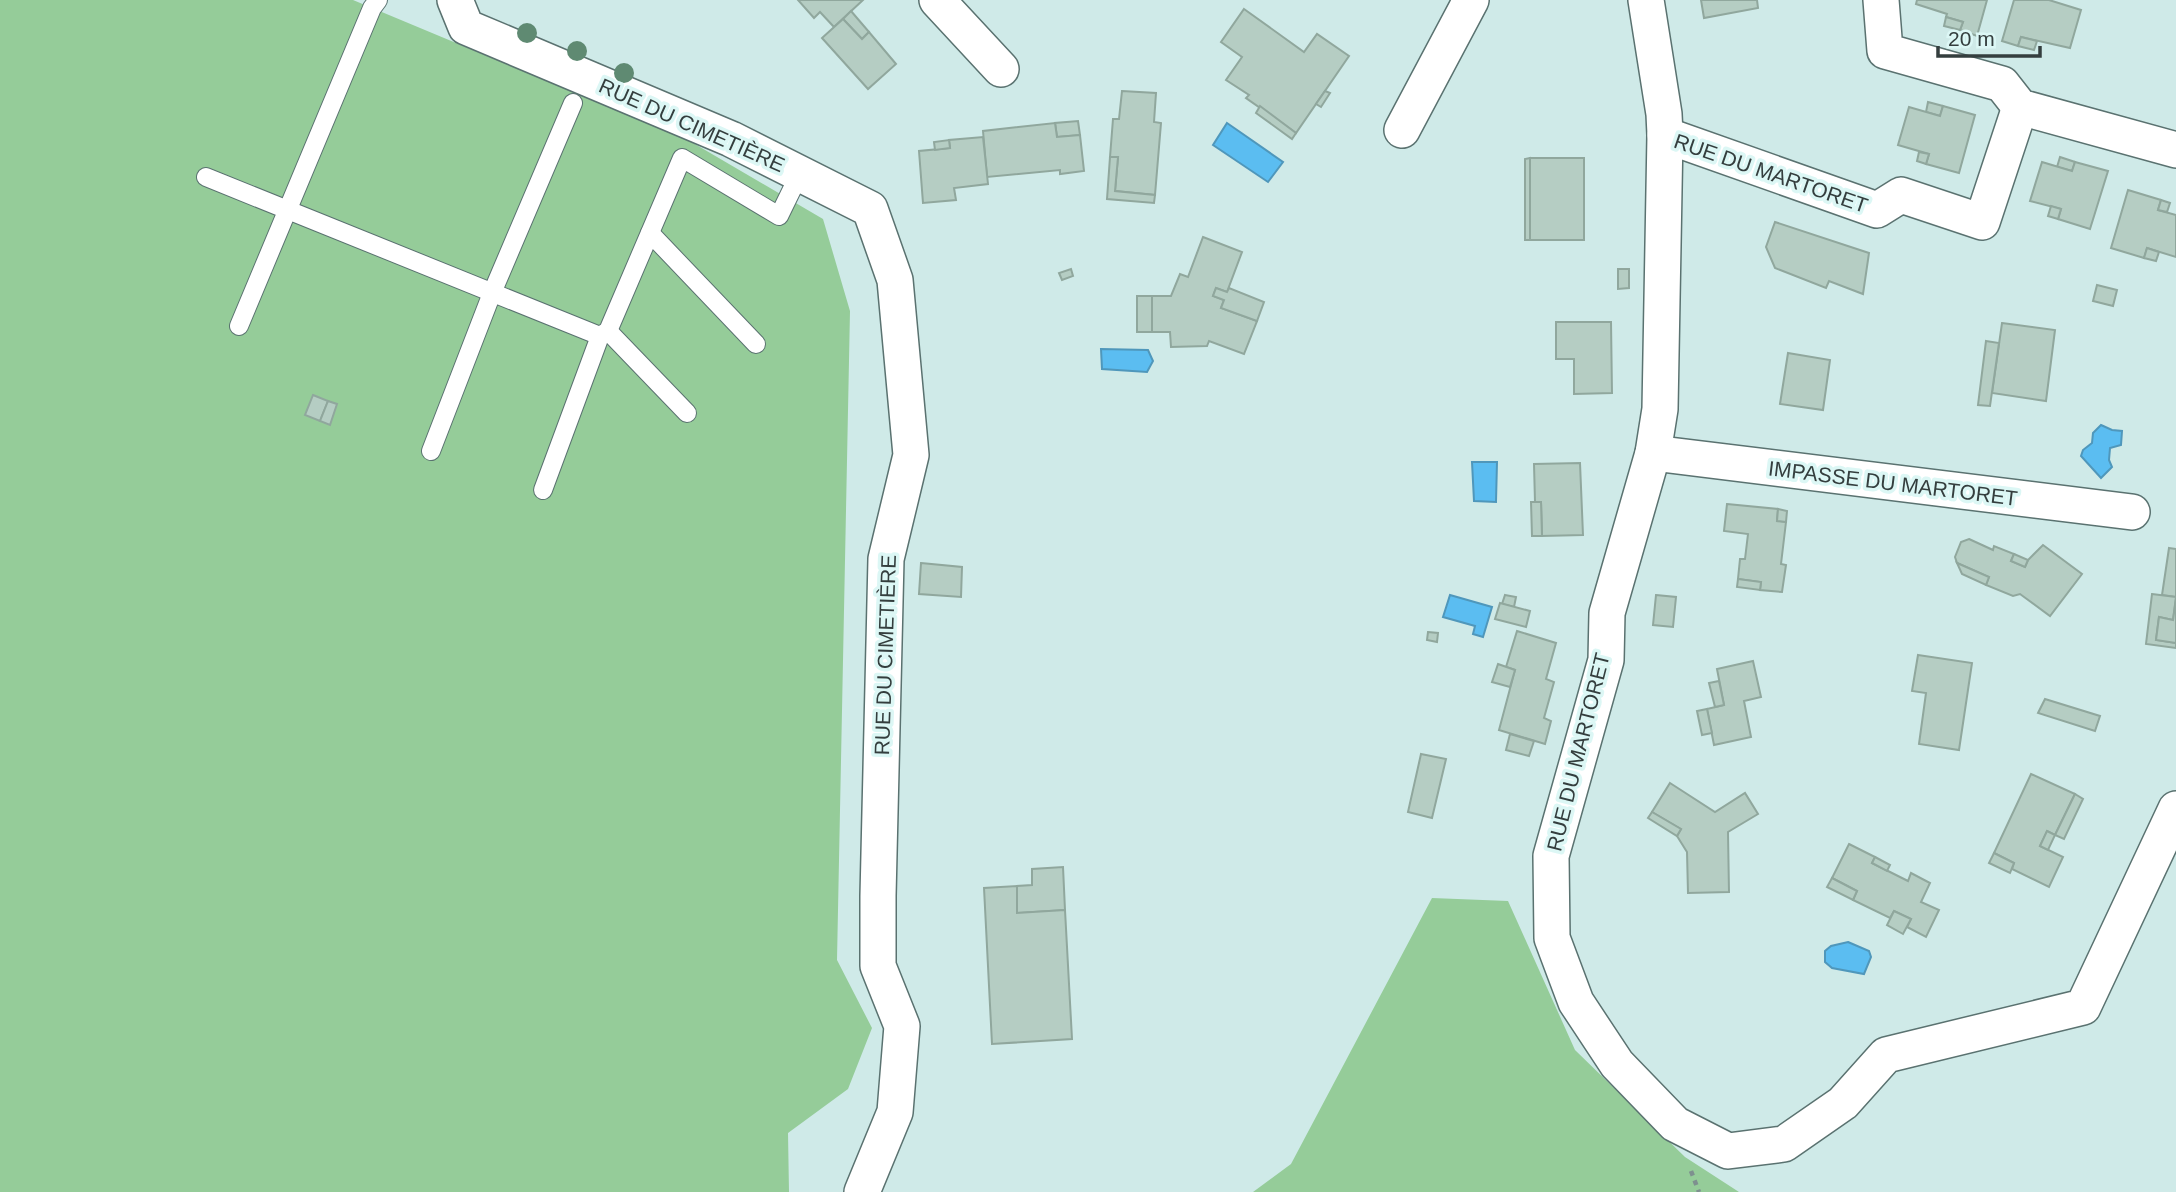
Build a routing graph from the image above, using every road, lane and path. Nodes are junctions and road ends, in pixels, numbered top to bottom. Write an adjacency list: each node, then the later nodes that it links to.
1 (378, 0): 15 (lane)
2 (454, 0): 13 (street, RUE DU CIMETIÈRE)
3 (937, 0): 7 (street)
4 (1471, 0): 10 (street)
5 (1646, 0): 11 (street, RUE DU MARTORET)
6 (1881, 0): 9 (street)
7 (1001, 69)
8 (573, 103): 17 (lane)
9 (2020, 107): 11 (street, RUE DU MARTORET); 12 (street)
10 (1402, 130)
11 (1665, 135): 23 (street, RUE DU MARTORET)
12 (2176, 150)
13 (800, 173): 16 (lane); 27 (street, RUE DU CIMETIÈRE)
14 (206, 177): 15 (lane)
15 (289, 210): 17 (lane); 18 (lane)
16 (650, 233): 19 (lane); 20 (lane)
17 (492, 293): 19 (lane); 22 (lane)
18 (239, 326)
19 (604, 334): 21 (lane); 24 (lane)
20 (757, 344)
21 (687, 413)
22 (431, 451)
23 (1653, 453): 25 (street, IMPASSE DU MARTORET); 26 (street, RUE DU MARTORET)
24 (543, 489)
25 (2132, 512)
26 (2176, 809)
27 (862, 1192)

